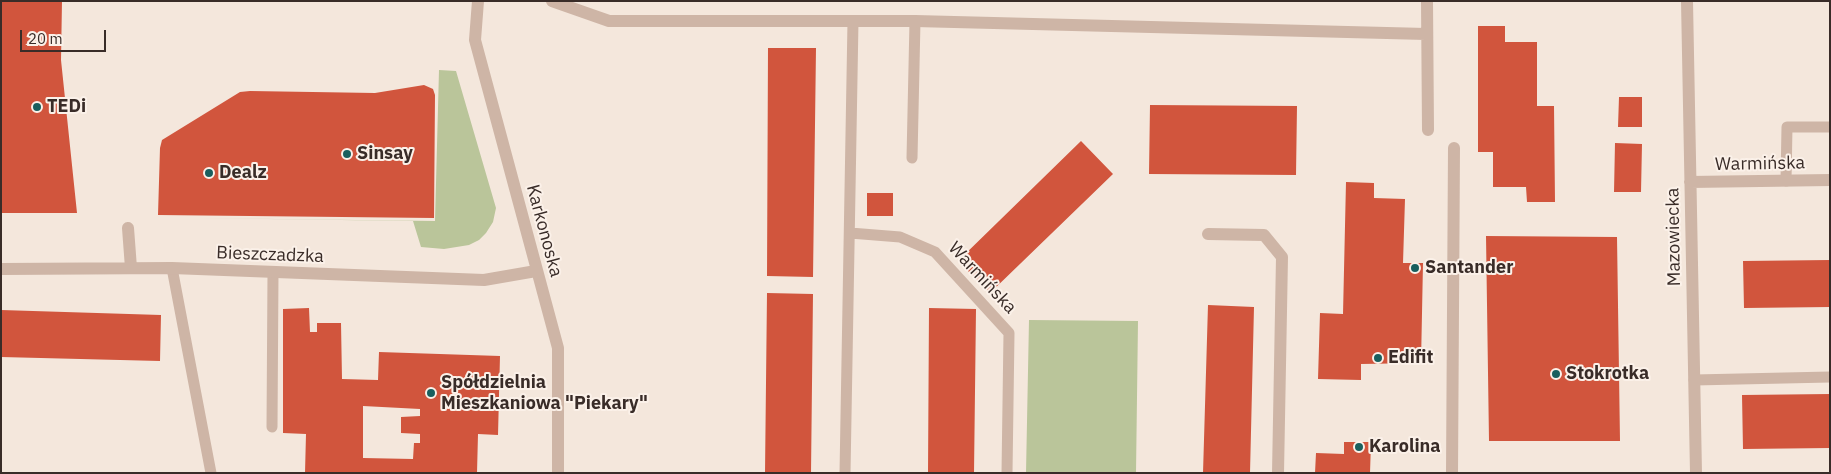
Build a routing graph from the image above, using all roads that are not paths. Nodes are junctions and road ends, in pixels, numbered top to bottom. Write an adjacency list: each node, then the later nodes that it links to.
1 (478, 1): 21 (street, Karkonoska)
2 (552, 1): 5 (street)
3 (1427, 1): 7 (street)
4 (1687, 1): 14 (street, Mazowiecka)
5 (853, 21): 6 (street); 16 (lane)
6 (915, 21): 7 (street); 11 (lane)
7 (1426, 34): 9 (street)
8 (1830, 127): 13 (lane)
9 (1428, 130)
10 (1454, 148): 31 (street)
11 (912, 158)
12 (1830, 180): 13 (street, Warmińska)
13 (1786, 181): 14 (street, Warmińska)
14 (1690, 182): 24 (street, Mazowiecka)
15 (128, 228): 18 (street)
16 (850, 233): 28 (lane); 29 (lane, Warmińska)
17 (1208, 234): 30 (street)
18 (131, 268): 19 (street, Bieszczadzka); 20 (street, Bieszczadzka)
19 (172, 268): 22 (street, Bieszczadzka); 26 (lane)
20 (1, 269)
21 (536, 271): 22 (street, Bieszczadzka); 27 (street, Karkonoska)
22 (273, 273): 25 (lane)
23 (1830, 377): 24 (lane)
24 (1694, 380): 32 (street, Mazowiecka)
25 (272, 427)
26 (211, 473)
27 (558, 473)
28 (845, 473)
29 (1007, 473)
30 (1278, 473)
31 (1452, 473)
32 (1696, 473)

